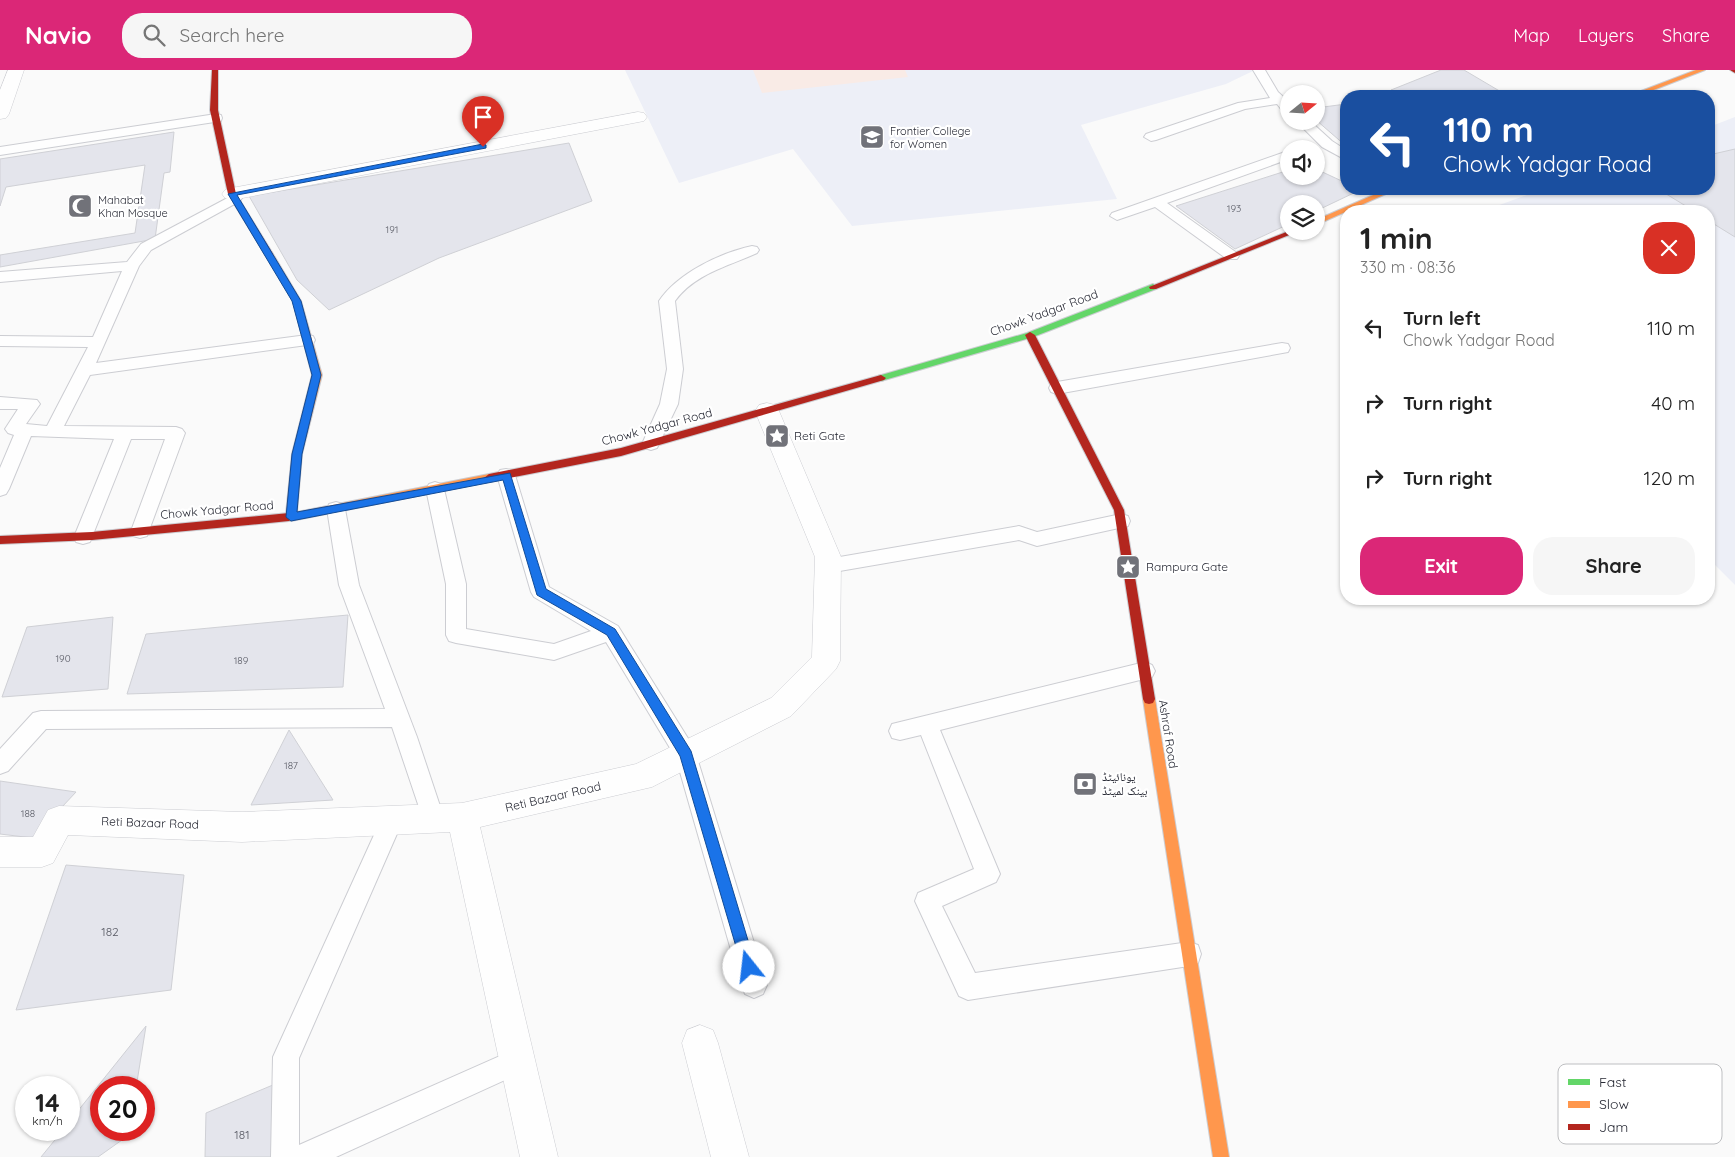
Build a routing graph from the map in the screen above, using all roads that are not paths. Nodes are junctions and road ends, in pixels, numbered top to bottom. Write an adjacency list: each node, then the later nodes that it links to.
1 (16, 70): 7 (street)
2 (215, 70): 9 (street)
3 (1259, 70): 6 (lane)
4 (1702, 70): 5 (street)
5 (1648, 90)
6 (1279, 100): 11 (lane)
7 (0, 114)
8 (638, 117): 16 (street)
9 (216, 118): 12 (lane); 16 (street)
10 (1312, 130): 13 (lane)
11 (1151, 137)
12 (0, 151)
13 (1340, 152)
14 (1280, 157): 17 (lane)
15 (1379, 195): 18 (street)
16 (233, 196): 25 (lane); 28 (street)
17 (1157, 202): 20 (lane); 24 (lane)
18 (1357, 205)
19 (1340, 212): 21 (street)
20 (1117, 216)
21 (1325, 219)
22 (1280, 237): 24 (street, Chowk Yadgar Road)
23 (752, 250): 39 (lane)
24 (1232, 256): 27 (street, Chowk Yadgar Road)
25 (132, 266): 26 (lane); 30 (lane)
26 (0, 278)
27 (1030, 335): 33 (street, Ashraf Road); 35 (street, Chowk Yadgar Road)
28 (307, 340): 32 (lane); 44 (street)
29 (0, 341): 30 (lane)
30 (99, 342): 32 (lane)
31 (1282, 348): 33 (lane)
32 (84, 370): 37 (lane)
33 (1057, 388): 45 (street, Ashraf Road)
34 (0, 403): 36 (lane)
35 (767, 411): 39 (street, Chowk Yadgar Road); 49 (street, Reti Bazaar Road)
36 (25, 430): 37 (lane); 41 (lane)
37 (52, 432): 38 (lane)
38 (125, 432): 46 (lane); 47 (lane)
39 (651, 444): 40 (street, Chowk Yadgar Road)
40 (506, 475): 42 (street, Chowk Yadgar Road); 50 (lane)
41 (0, 489)
42 (435, 489): 43 (street, Chowk Yadgar Road); 50 (lane)
43 (336, 509): 44 (street, Chowk Yadgar Road); 52 (lane)
44 (291, 517): 46 (street, Chowk Yadgar Road)
45 (1120, 521): 49 (lane); 51 (street, Ashraf Road)
46 (140, 531): 47 (street, Chowk Yadgar Road)
47 (83, 536): 48 (street, Chowk Yadgar Road)
48 (0, 540)
49 (828, 566): 55 (street, Reti Bazaar Road)
50 (611, 632): 55 (lane)
51 (1144, 671): 53 (lane); 60 (street, Ashraf Road)
52 (399, 718): 56 (lane); 57 (lane)
53 (927, 724): 54 (lane); 60 (lane)
54 (900, 731)
55 (686, 754): 57 (street, Reti Bazaar Road); 61 (lane)
56 (0, 764)
57 (447, 817): 58 (street, Reti Bazaar Road); 63 (street)
58 (392, 820): 59 (street, Reti Bazaar Road); 64 (lane)
59 (0, 852)
60 (1189, 954): 68 (street, Ashraf Road)
61 (754, 985)
62 (700, 1043): 67 (street)
63 (518, 1061): 65 (lane); 66 (street)
64 (285, 1157)
65 (304, 1157)
66 (539, 1157)
67 (730, 1157)
68 (1221, 1157)

